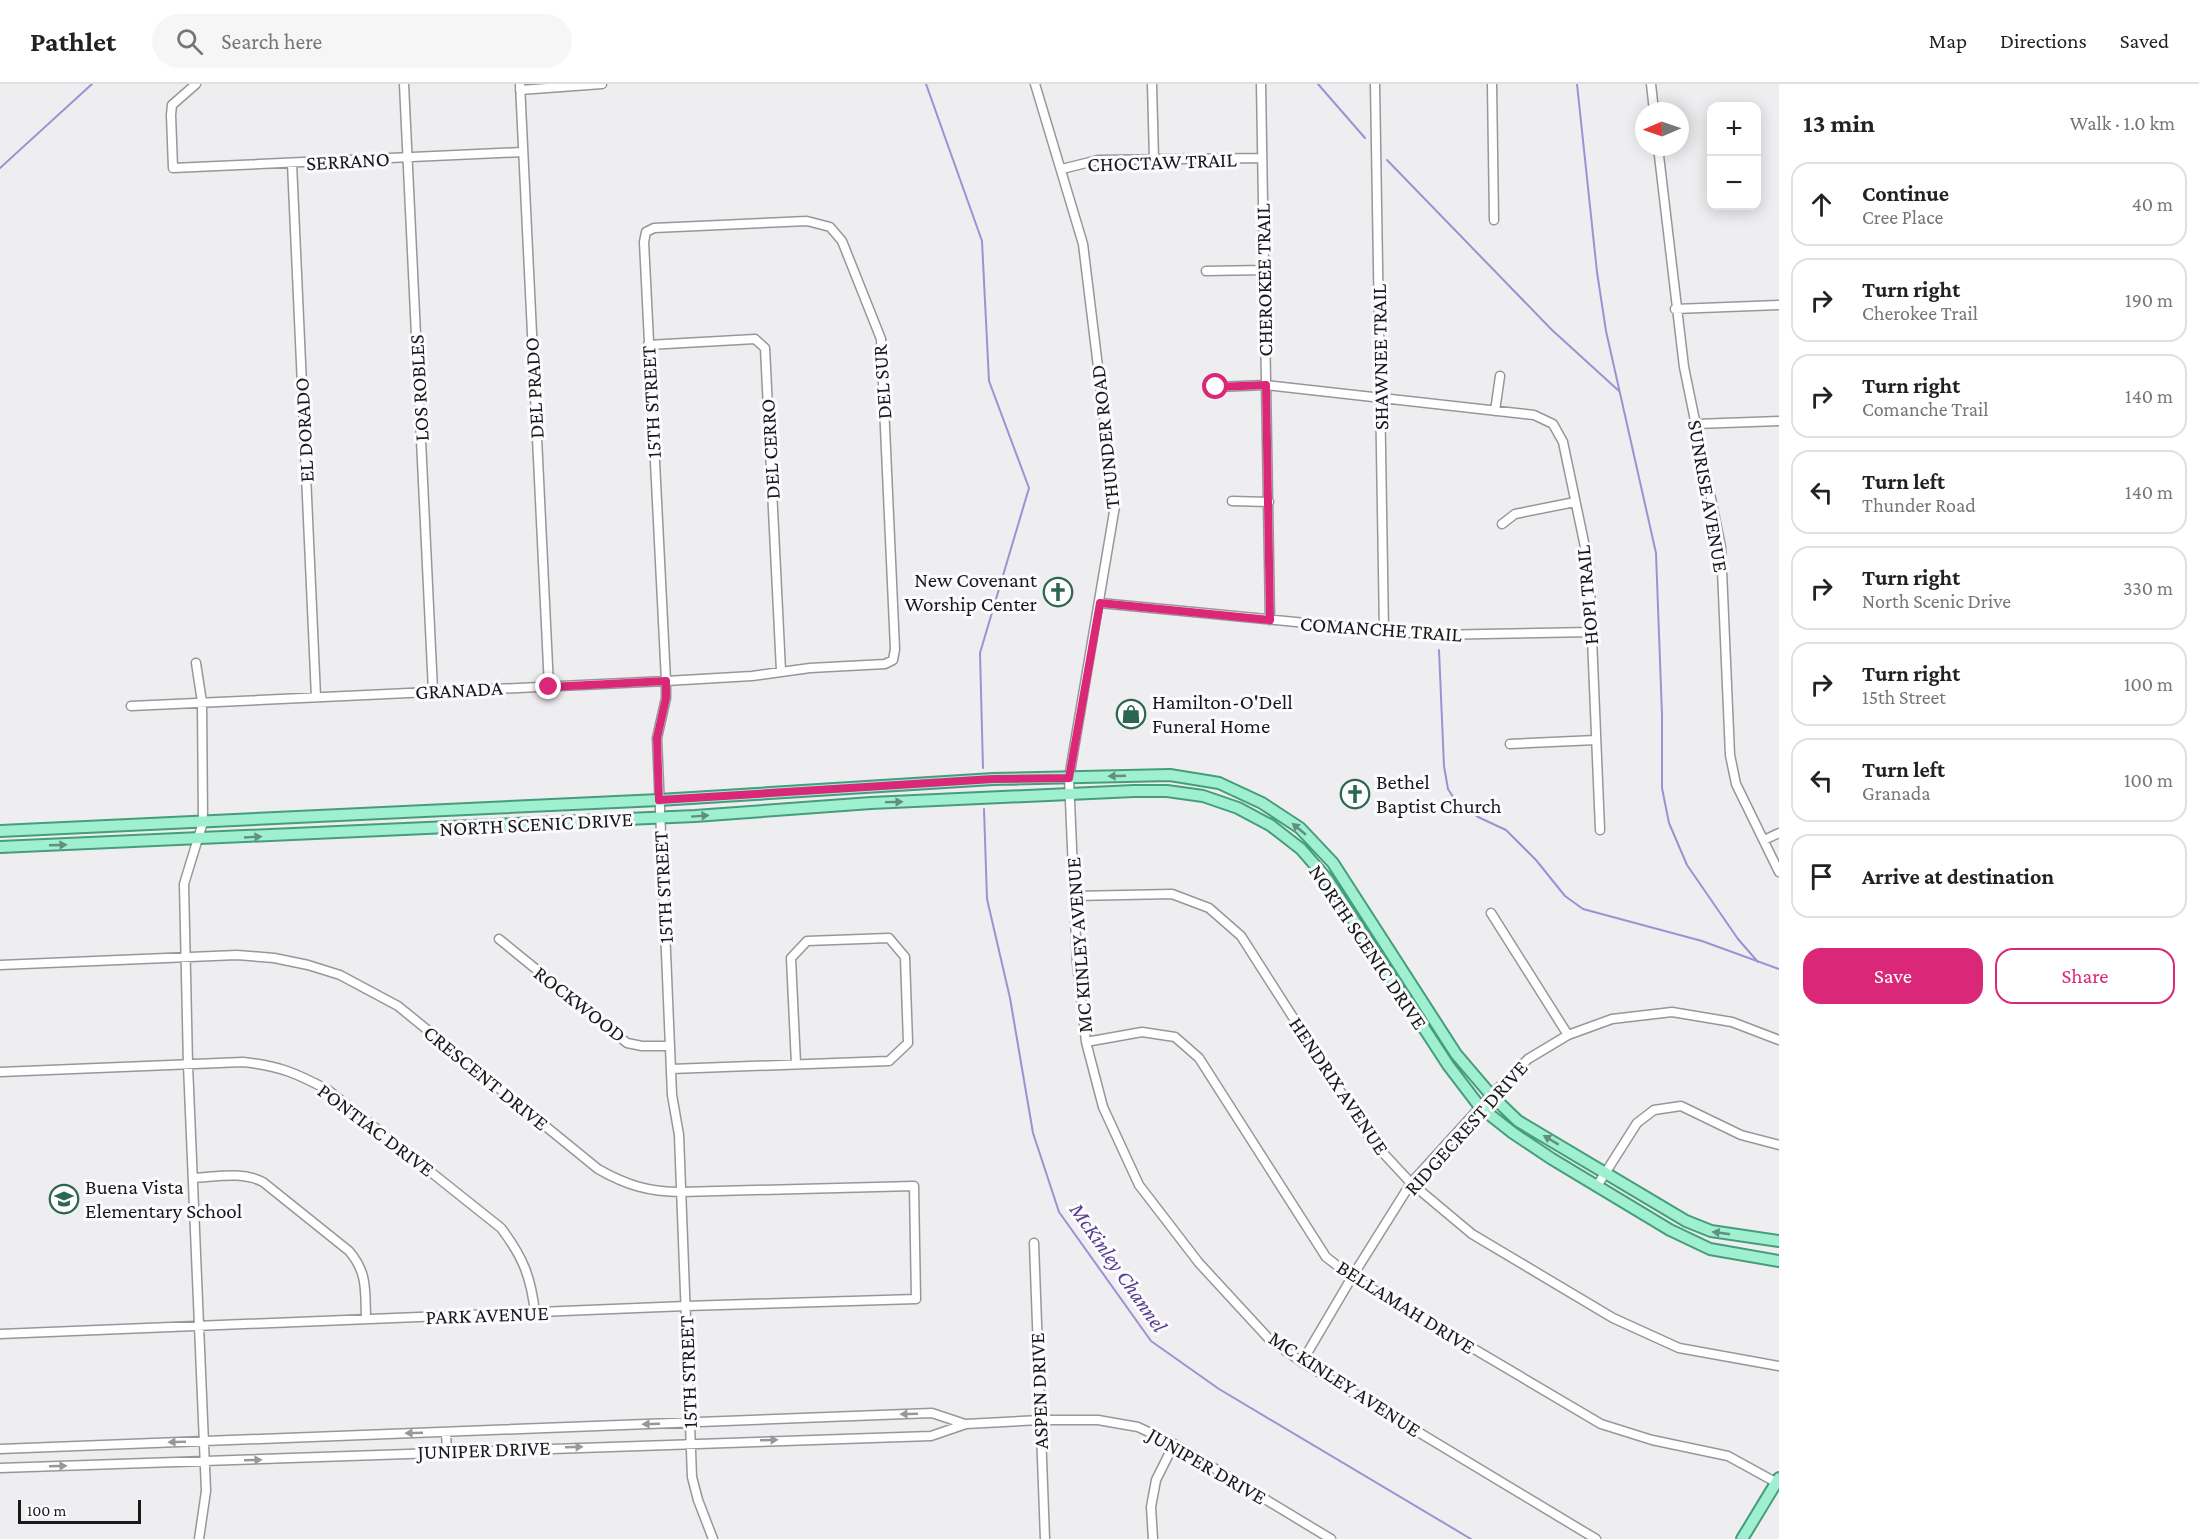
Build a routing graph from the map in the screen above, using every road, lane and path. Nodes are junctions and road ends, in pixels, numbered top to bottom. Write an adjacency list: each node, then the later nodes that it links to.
1 (196, 84): 17 (street, SERRANO)
2 (404, 84): 14 (street, LOS ROBLES)
3 (602, 84): 10 (street)
4 (1035, 84): 18 (street, THUNDER ROAD)
5 (1152, 84): 16 (street)
6 (1261, 84): 15 (street, CHEROKEE TRAIL)
7 (1375, 84): 29 (street, SHAWNEE TRAIL)
8 (1492, 84): 19 (street)
9 (1651, 84): 11 (street)
10 (520, 87): 12 (street, DEL PRADO)
11 (1653, 102)
12 (522, 152): 14 (street, SERRANO); 45 (street, DEL PRADO)
13 (1659, 156): 24 (street, SUNRISE AVENUE)
14 (408, 158): 17 (street, SERRANO); 46 (street, LOS ROBLES)
15 (1262, 158): 16 (street, CHOCTAW TRAIL); 21 (street, CHEROKEE TRAIL)
16 (1154, 159): 18 (street, CHOCTAW TRAIL)
17 (292, 164): 47 (street, EL DORADO)
18 (1062, 169): 37 (street, THUNDER ROAD)
19 (1494, 220)
20 (646, 232): 25 (street, 15TH STREET); 41 (street, DEL SUR)
21 (1264, 270): 22 (street); 27 (street, CHEROKEE TRAIL)
22 (1206, 272)
23 (1779, 305): 24 (street)
24 (1675, 309): 32 (street, SUNRISE AVENUE)
25 (648, 345): 43 (street, DEL CERRO); 44 (street, 15TH STREET)
26 (1500, 376): 30 (street)
27 (1266, 385): 28 (street, HOPI TRAIL); 29 (street, HOPI TRAIL); 34 (street, CHEROKEE TRAIL)
28 (1216, 387)
29 (1381, 398): 30 (street, HOPI TRAIL); 39 (street, SHAWNEE TRAIL)
30 (1495, 411): 35 (street, HOPI TRAIL)
31 (1779, 421): 32 (street)
32 (1696, 424): 63 (street, SUNRISE AVENUE)
33 (1232, 501): 34 (street)
34 (1269, 502): 38 (street, CHEROKEE TRAIL)
35 (1575, 502): 36 (street); 40 (street, HOPI TRAIL)
36 (1502, 525)
37 (1100, 603): 38 (street, COMANCHE TRAIL); 52 (street, THUNDER ROAD)
38 (1270, 620): 39 (street, COMANCHE TRAIL)
39 (1384, 631): 40 (street, COMANCHE TRAIL)
40 (1591, 632): 50 (street, HOPI TRAIL)
41 (893, 660): 43 (street, GRANADA)
42 (196, 663): 48 (street)
43 (781, 671): 44 (street, GRANADA)
44 (666, 681): 45 (street, GRANADA); 55 (street, 15TH STREET)
45 (549, 687): 46 (street, GRANADA)
46 (433, 691): 47 (street, GRANADA)
47 (316, 697): 48 (street, GRANADA)
48 (202, 702): 49 (street, GRANADA); 58 (street)
49 (131, 706)
50 (1596, 740): 51 (street); 59 (street, HOPI TRAIL)
51 (1510, 744)
52 (1069, 778): 53 (main road, NORTH SCENIC DRIVE); 54 (street, THUNDER ROAD); 68 (main road, NORTH SCENIC DRIVE, one-way to 52)
53 (870, 788): 55 (main road, NORTH SCENIC DRIVE); 56 (street)
54 (1070, 794): 56 (main road, NORTH SCENIC DRIVE, one-way to 54); 66 (street, MC KINLEY AVENUE); 69 (main road, NORTH SCENIC DRIVE)
55 (659, 800): 57 (street, 15TH STREET); 58 (main road, NORTH SCENIC DRIVE)
56 (871, 802): 57 (main road, NORTH SCENIC DRIVE, one-way to 56)
57 (660, 818): 62 (main road, NORTH SCENIC DRIVE, one-way to 57); 76 (street, 15TH STREET)
58 (203, 822): 60 (main road, NORTH SCENIC DRIVE); 62 (street)
59 (1600, 830)
60 (0, 831)
61 (1779, 833): 63 (street)
62 (198, 840): 64 (main road, NORTH SCENIC DRIVE, one-way to 62); 71 (street)
63 (1764, 840): 65 (street, SUNRISE AVENUE)
64 (0, 847)
65 (1779, 872)
66 (1074, 896): 75 (street, MC KINLEY AVENUE); 86 (street, HENDRIX AVENUE)
67 (1491, 913): 73 (street)
68 (1366, 916): 69 (street); 81 (main road, NORTH SCENIC DRIVE)
69 (1355, 923): 82 (main road, NORTH SCENIC DRIVE)
70 (499, 939): 76 (street, ROCKWOOD)
71 (185, 957): 72 (street, CRESCENT DRIVE); 78 (street); 88 (street, CRESCENT DRIVE)
72 (0, 965)
73 (1568, 1035): 74 (street, RIDGECREST DRIVE); 81 (street, RIDGECREST DRIVE)
74 (1779, 1040)
75 (1086, 1042): 93 (street, BELLAMAH DRIVE); 99 (street, MC KINLEY AVENUE)
76 (670, 1046): 79 (street, 15TH STREET)
77 (796, 1064): 77 (street); 79 (street)
78 (188, 1065): 80 (street, PONTIAC DRIVE); 85 (street); 95 (street, PONTIAC DRIVE)
79 (671, 1069): 88 (street, 15TH STREET)
80 (0, 1072)
81 (1491, 1095): 82 (street, RIDGECREST DRIVE); 84 (main road, NORTH SCENIC DRIVE, one-way to 81)
82 (1480, 1107): 86 (street, RIDGECREST DRIVE); 87 (main road, NORTH SCENIC DRIVE)
83 (1779, 1144): 84 (street)
84 (1606, 1173): 87 (street); 89 (main road, NORTH SCENIC DRIVE, one-way to 84)
85 (193, 1178): 96 (street); 97 (street)
86 (1411, 1183): 93 (street, RIDGECREST DRIVE); 100 (street, HENDRIX AVENUE)
87 (1597, 1186): 92 (main road, NORTH SCENIC DRIVE)
88 (681, 1192): 90 (street, CRESCENT DRIVE); 94 (street, 15TH STREET)
89 (1779, 1241)
90 (916, 1242): 94 (street, PARK AVENUE)
91 (1034, 1243): 101 (street, ASPEN DRIVE)
92 (1779, 1261)
93 (1352, 1277): 99 (street, RIDGECREST DRIVE); 112 (street, BELLAMAH DRIVE)
94 (686, 1306): 95 (street, PARK AVENUE); 102 (street, 15TH STREET)
95 (535, 1313): 96 (street, PARK AVENUE)
96 (366, 1319): 97 (street, PARK AVENUE)
97 (199, 1326): 98 (street, PARK AVENUE); 105 (street)
98 (0, 1334)
99 (1302, 1362): 118 (street, MC KINLEY AVENUE)
100 (1779, 1366)
101 (1040, 1420): 103 (street, JUNIPER DRIVE); 107 (street, JUNIPER DRIVE); 115 (street, ASPEN DRIVE)
102 (690, 1423): 103 (street, JUNIPER DRIVE, one-way to 102); 104 (street, JUNIPER DRIVE, one-way to 104); 106 (street, 15TH STREET)
103 (966, 1424): 106 (street, JUNIPER DRIVE, one-way to 103)
104 (446, 1432): 105 (street, JUNIPER DRIVE, one-way to 105); 109 (street)
105 (204, 1441): 108 (street, JUNIPER DRIVE, one-way to 108); 110 (street)
106 (691, 1442): 109 (street, JUNIPER DRIVE, one-way to 106); 114 (street, 15TH STREET)
107 (1174, 1444): 116 (street); 117 (street, JUNIPER DRIVE)
108 (0, 1449)
109 (447, 1452): 110 (street, JUNIPER DRIVE, one-way to 109)
110 (205, 1462): 111 (street, JUNIPER DRIVE, one-way to 110); 113 (street)
111 (0, 1468)
112 (1778, 1481): 119 (main road)
113 (199, 1539)
114 (713, 1539)
115 (1045, 1539)
116 (1153, 1539)
117 (1331, 1539)
118 (1596, 1539)
119 (1742, 1539)

